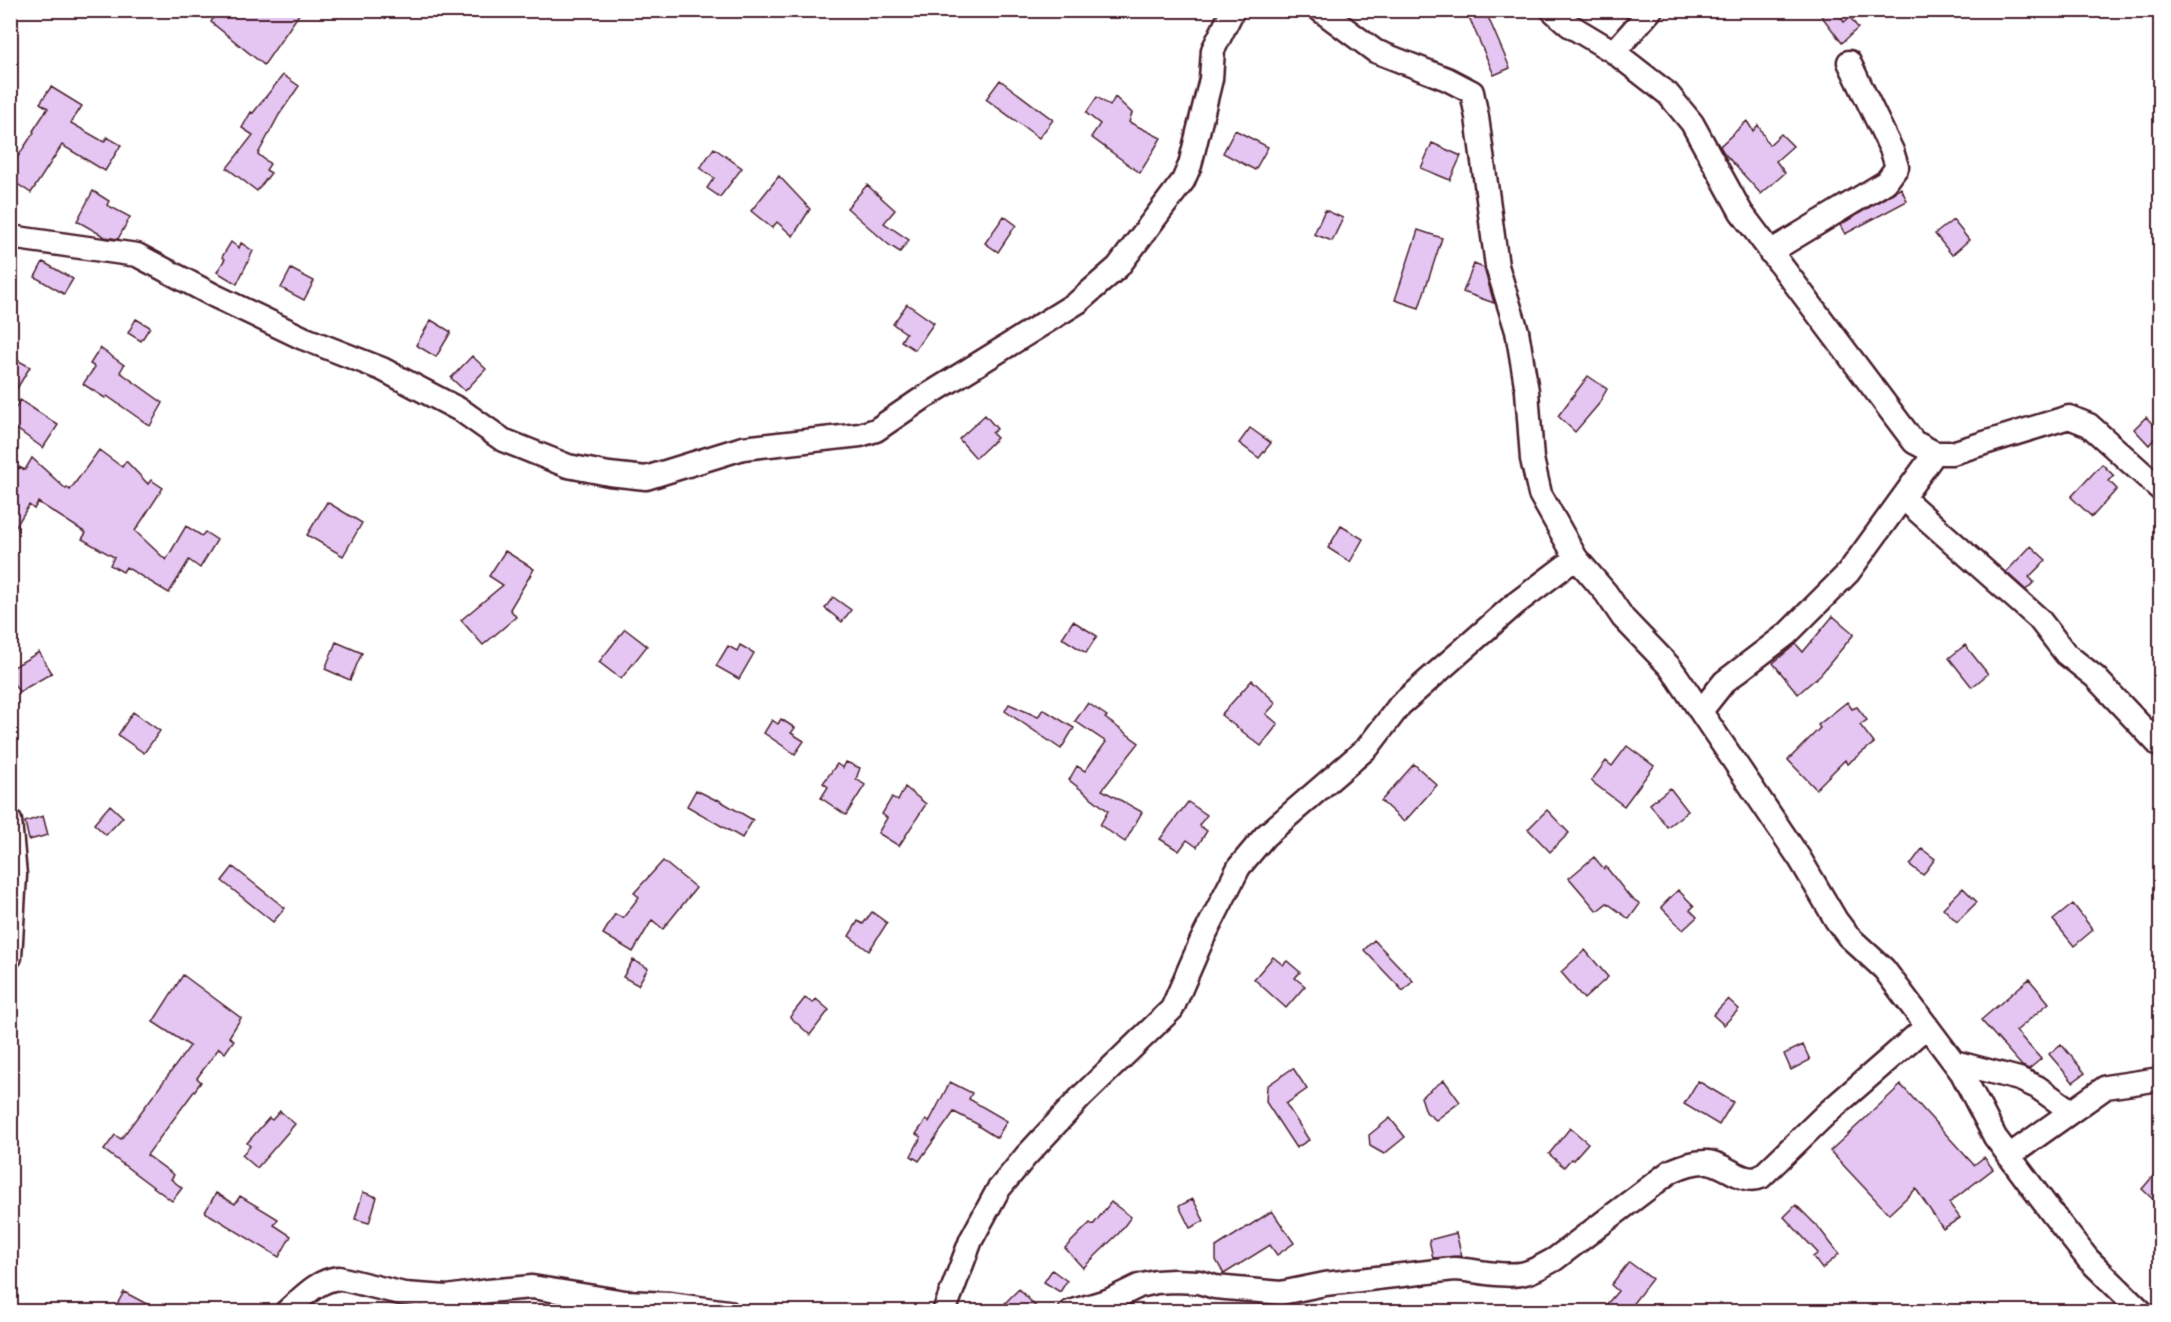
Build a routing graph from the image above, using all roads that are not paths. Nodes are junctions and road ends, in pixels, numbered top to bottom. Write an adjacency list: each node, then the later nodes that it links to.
1 (1233, 10): 7 (street)
2 (1320, 10): 12 (street)
3 (1552, 10): 5 (street)
4 (1651, 10): 5 (street)
5 (1614, 52): 8 (street)
6 (1849, 62): 8 (street)
7 (10, 237)
8 (1770, 252): 9 (street)
9 (1935, 453): 10 (street); 11 (street)
10 (2160, 489)
11 (1903, 498): 14 (street); 16 (street)
12 (1576, 558): 13 (street); 26 (street)
13 (1678, 678): 14 (street); 15 (street)
14 (1724, 682): 15 (street)
15 (1701, 711): 19 (street)
16 (2160, 746)
17 (10, 821): 18 (street)
18 (10, 957)
19 (1927, 1026): 20 (street); 27 (street)
20 (1954, 1062): 22 (street); 23 (street)
21 (2160, 1079): 22 (street)
22 (2071, 1111): 23 (street)
23 (2009, 1156): 28 (street)
24 (286, 1311): 25 (street)
25 (728, 1311)
26 (944, 1311)
27 (1070, 1311)
28 (2142, 1311)

